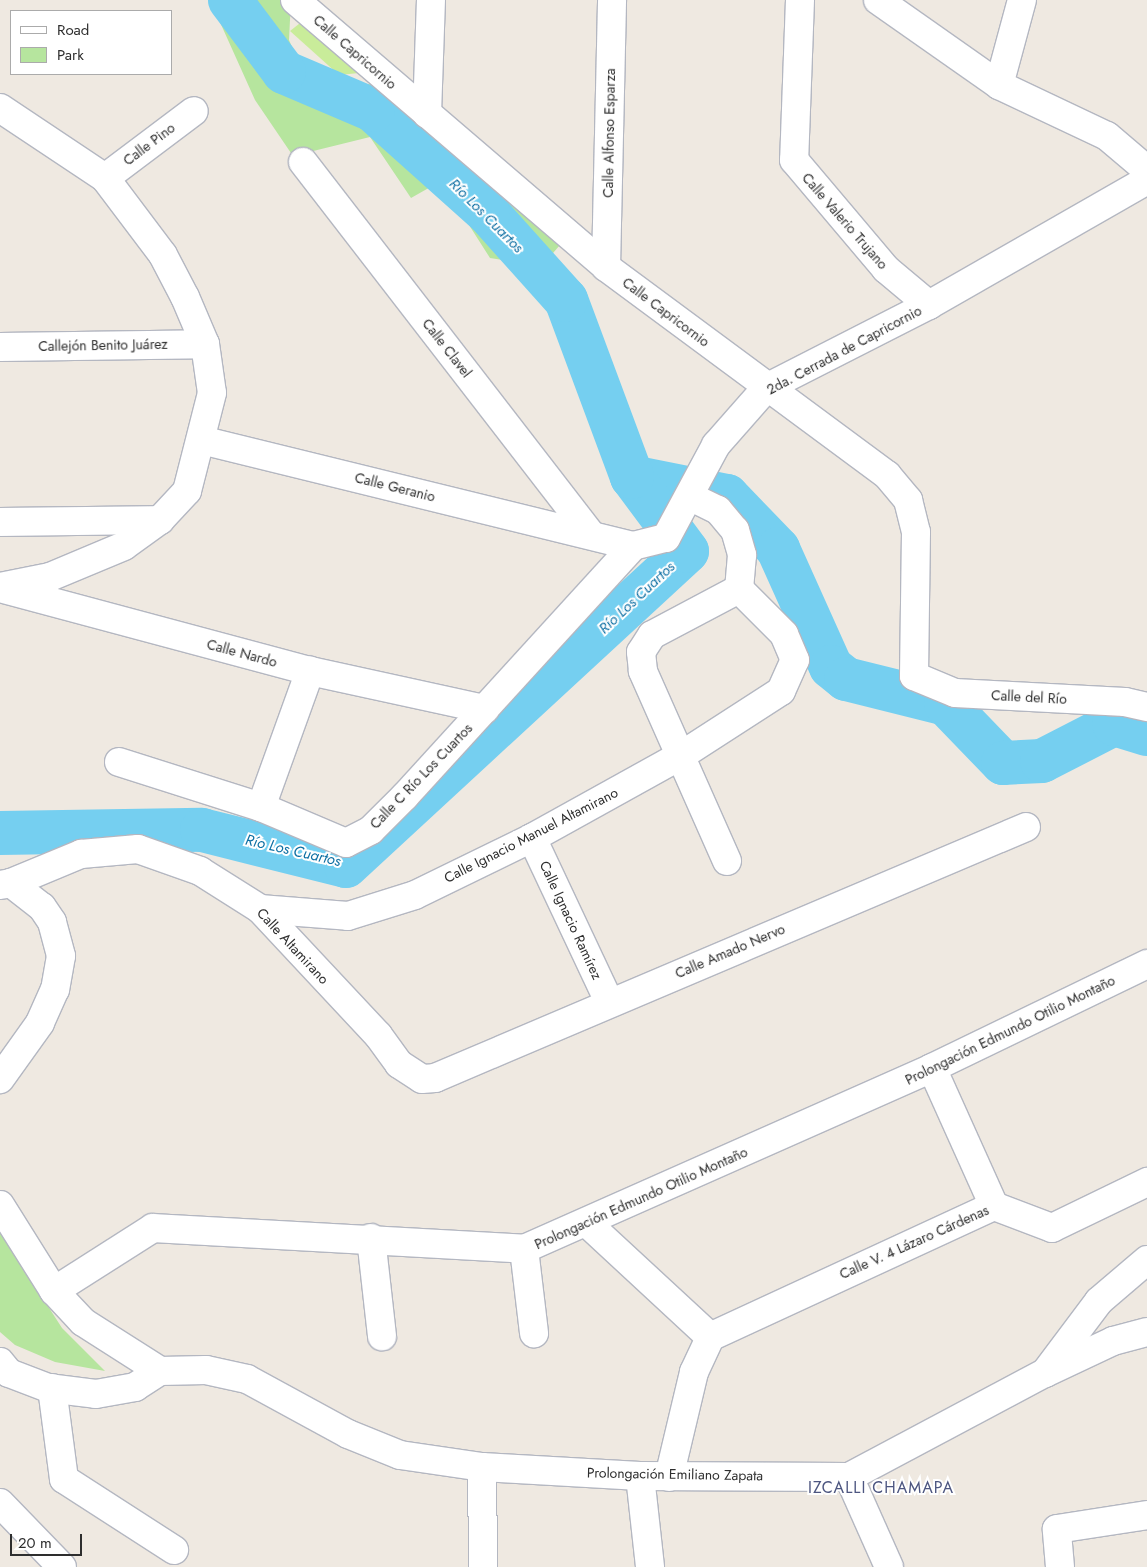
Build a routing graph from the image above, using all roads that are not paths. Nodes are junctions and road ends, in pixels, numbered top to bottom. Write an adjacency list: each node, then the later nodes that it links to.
1 (295, 0): 10 (street, Calle Capricornio)
2 (430, 0): 10 (street)
3 (612, 0): 15 (street, Calle Alfonso Esparza)
4 (800, 0): 16 (street, Calle Valerio Trujano)
5 (878, 0): 7 (street)
6 (1022, 0): 7 (street)
7 (999, 85): 12 (street)
8 (0, 108): 13 (street)
9 (194, 110): 13 (street, Calle Pino)
10 (427, 114): 15 (street, Calle Capricornio)
11 (303, 162): 24 (street, Calle Clavel)
12 (1147, 170)
13 (105, 178): 17 (street)
14 (1147, 180): 16 (street, 2da. Cerrada de Capricornio)
15 (606, 267): 19 (street, Calle Capricornio)
16 (929, 305): 19 (street, 2da. Cerrada de Capricornio)
17 (205, 344): 18 (street, Callejón Benito Juárez); 20 (street)
18 (0, 347)
19 (766, 388): 21 (street, 2da. Cerrada de Capricornio); 29 (street, Calle Capricornio)
20 (201, 440): 22 (street); 24 (street, Calle Geranio)
21 (691, 497): 25 (street, 2da. Cerrada de Capricornio); 27 (street)
22 (160, 520): 23 (street); 26 (street)
23 (0, 522)
24 (590, 534): 25 (street, 2da. Cerrada de Capricornio)
25 (633, 546): 31 (street, Calle C Río Los Cuartos)
26 (0, 587): 28 (street, Calle Nardo)
27 (739, 589): 32 (street); 32 (street, Calle Ignacio Manuel Altamirano)
28 (310, 671): 31 (street, Calle Nardo); 34 (street)
29 (914, 676): 30 (street, Calle del Río)
30 (1147, 707)
31 (485, 709): 34 (street, Calle C Río Los Cuartos)
32 (682, 754): 36 (street, Calle Ignacio Manuel Altamirano); 37 (street)
33 (119, 762): 34 (street, Calle C Río Los Cuartos)
34 (261, 808)
35 (1026, 827): 41 (street, Calle Amado Nervo)
36 (532, 838): 39 (street, Calle Ignacio Manuel Altamirano); 41 (street, Calle Ignacio Ramírez)
37 (727, 861)
38 (5, 884): 39 (street, Calle Altamirano); 44 (street)
39 (260, 909): 43 (street, Calle Altamirano)
40 (1147, 964): 42 (street, Prolongación Edmundo Otilio Montaño)
41 (609, 1002): 43 (street, Calle Amado Nervo)
42 (932, 1068): 47 (street); 48 (street, Prolongación Edmundo Otilio Montaño)
43 (435, 1078)
44 (0, 1079)
45 (1147, 1182): 47 (street, Calle V. 4 Lázaro Cárdenas)
46 (0, 1205): 52 (street)
47 (994, 1206): 56 (street, Calle V. 4 Lázaro Cárdenas)
48 (587, 1224): 50 (street, Prolongación Edmundo Otilio Montaño); 56 (street)
49 (371, 1238): 50 (street, Prolongación Edmundo Otilio Montaño); 52 (street, Prolongación Edmundo Otilio Montaño); 55 (street)
50 (524, 1249): 54 (street)
51 (1147, 1260): 59 (street)
52 (54, 1291): 58 (street)
53 (1147, 1332): 59 (street, Prolongación Emiliano Zapata)
54 (534, 1334)
55 (382, 1336)
56 (710, 1337): 63 (street)
57 (0, 1362): 60 (street)
58 (160, 1371): 60 (street); 61 (street, Prolongación Emiliano Zapata)
59 (1045, 1373): 64 (street, Prolongación Emiliano Zapata)
60 (52, 1388): 67 (street)
61 (482, 1467): 62 (street, Prolongación Emiliano Zapata); 69 (street)
62 (640, 1476): 63 (street, Prolongación Emiliano Zapata); 70 (street)
63 (669, 1477): 64 (street, Prolongación Emiliano Zapata)
64 (849, 1477): 71 (street)
65 (0, 1503): 68 (street)
66 (1147, 1514): 72 (street)
67 (174, 1550)
68 (62, 1567)
69 (483, 1567)
70 (650, 1567)
71 (889, 1567)
72 (1060, 1567)

